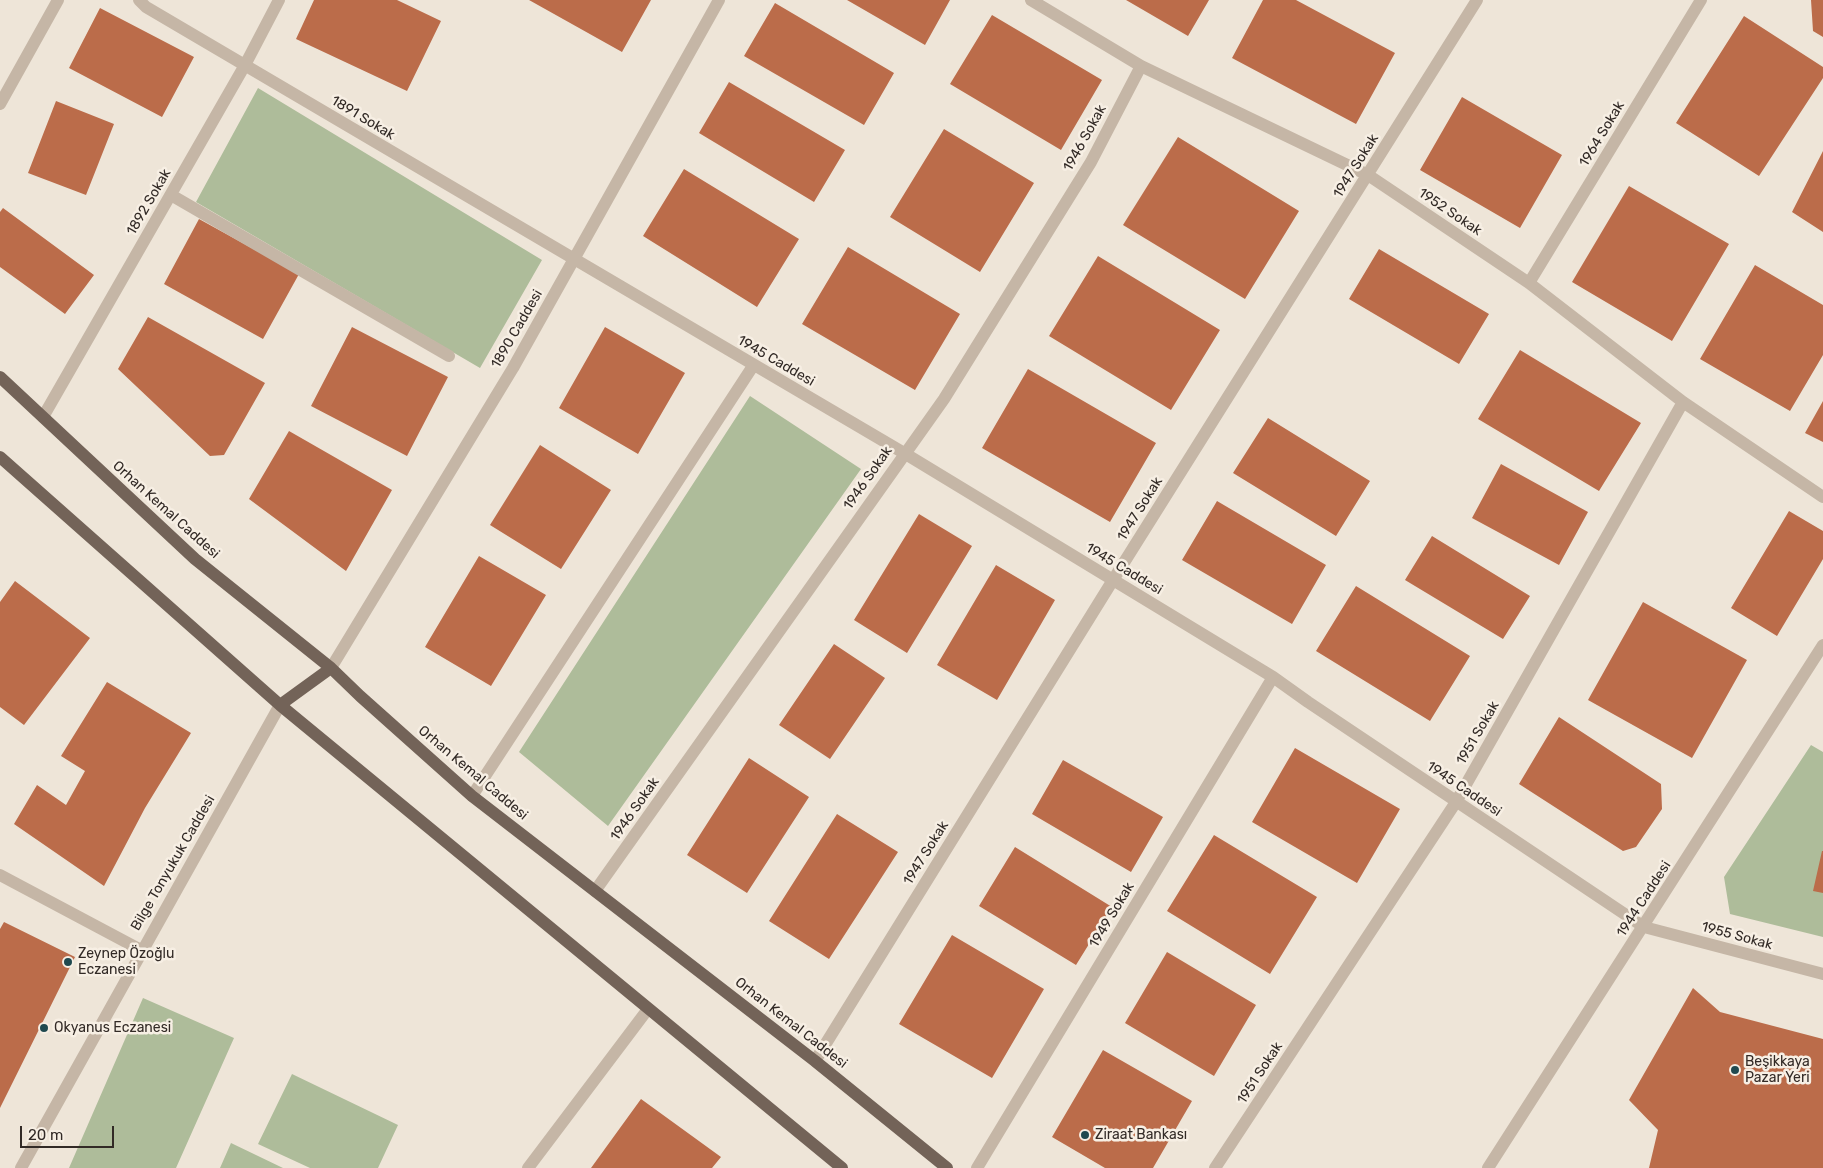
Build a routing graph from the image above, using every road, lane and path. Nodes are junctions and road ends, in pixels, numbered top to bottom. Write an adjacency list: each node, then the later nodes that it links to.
1 (58, 0): 10 (street)
2 (139, 0): 8 (street, 1891 Sokak)
3 (279, 0): 8 (street, 1892 Sokak)
4 (719, 0): 13 (street, 1890 Caddesi)
5 (1031, 0): 9 (street, 1952 Sokak)
6 (1477, 0): 11 (street, 1947 Sokak)
7 (1701, 0): 14 (street, 1964 Sokak)
8 (245, 65): 12 (street, 1892 Sokak); 13 (street, 1891 Sokak)
9 (1141, 66): 11 (street, 1952 Sokak); 20 (street, 1946 Sokak)
10 (0, 104)
11 (1368, 175): 14 (street, 1952 Sokak); 23 (street, 1947 Sokak)
12 (171, 195): 15 (street); 19 (street, 1892 Sokak)
13 (573, 260): 16 (street, 1945 Caddesi); 25 (street, 1890 Caddesi)
14 (1529, 283): 18 (street, 1952 Sokak)
15 (449, 356)
16 (754, 366): 20 (street, 1945 Caddesi); 28 (street)
17 (0, 377): 19 (main road, Orhan Kemal Caddesi)
18 (1683, 402): 22 (street, 1952 Sokak); 29 (street, 1951 Sokak)
19 (43, 417): 25 (main road, Orhan Kemal Caddesi)
20 (904, 453): 23 (street, 1945 Caddesi); 31 (street, 1946 Sokak)
21 (0, 457): 27 (main road)
22 (1823, 497)
23 (1113, 580): 26 (street, 1945 Caddesi); 36 (street, 1947 Sokak)
24 (1823, 645): 32 (street, 1944 Caddesi)
25 (330, 668): 27 (main road); 28 (main road, Orhan Kemal Caddesi)
26 (1273, 677): 29 (street, 1945 Caddesi); 41 (street, 1949 Sokak)
27 (280, 705): 33 (street, Bilge Tonyukuk Caddesi); 35 (main road)
28 (472, 796): 31 (main road, Orhan Kemal Caddesi)
29 (1456, 802): 32 (street, 1945 Caddesi); 42 (street, 1951 Sokak)
30 (0, 875): 33 (street)
31 (595, 891): 36 (main road, Orhan Kemal Caddesi)
32 (1644, 927): 34 (street, 1955 Sokak); 43 (street, 1944 Caddesi)
33 (141, 950): 37 (street, Bilge Tonyukuk Caddesi)
34 (1823, 974)
35 (648, 1009): 38 (street); 39 (main road)
36 (815, 1061): 40 (main road, Orhan Kemal Caddesi)
37 (20, 1168)
38 (528, 1168)
39 (842, 1168)
40 (947, 1168)
41 (977, 1168)
42 (1216, 1168)
43 (1488, 1168)

